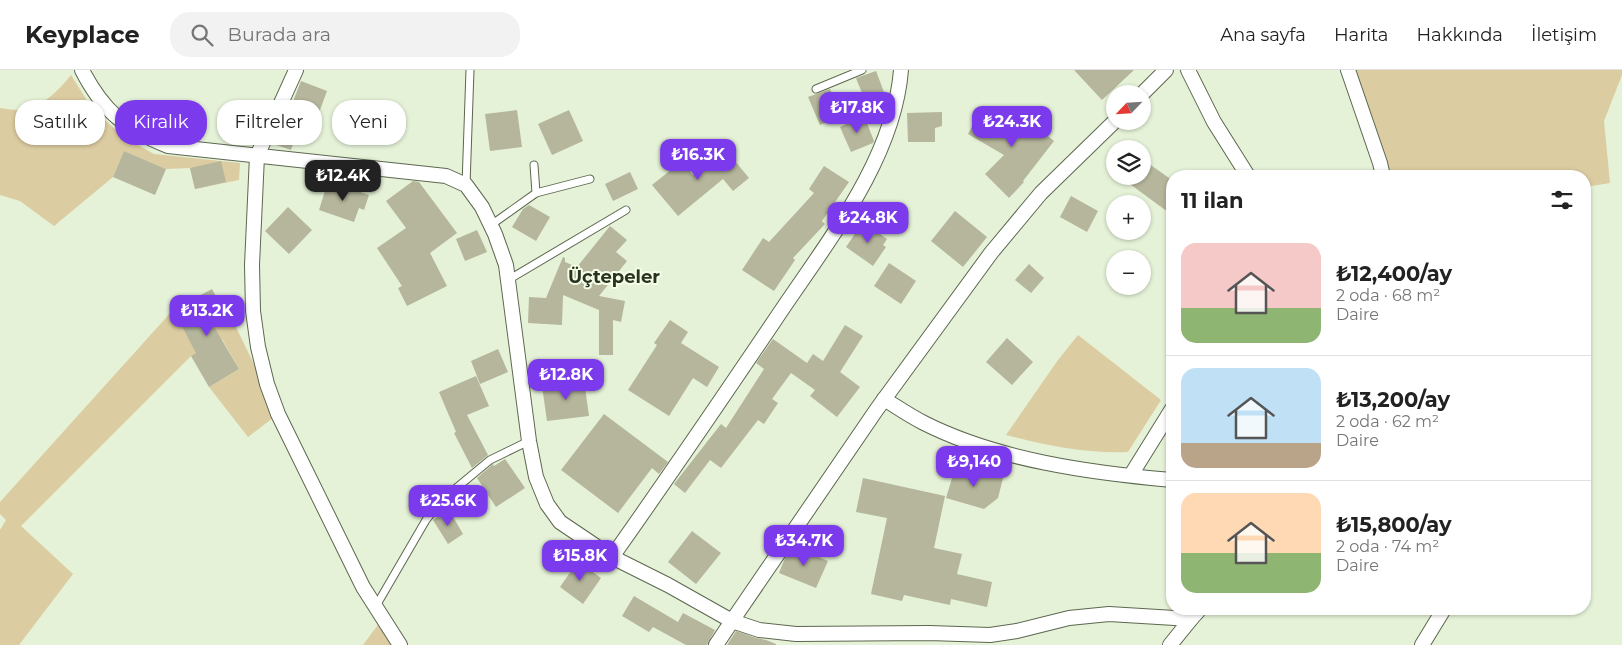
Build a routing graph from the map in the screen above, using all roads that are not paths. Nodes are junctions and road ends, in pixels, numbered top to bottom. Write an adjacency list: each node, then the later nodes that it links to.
1 (82, 70): 12 (street)
2 (296, 70): 12 (street)
3 (470, 70): 17 (lane)
4 (862, 70): 10 (lane)
5 (901, 70): 27 (street)
6 (1166, 70): 9 (street)
7 (1188, 70): 14 (street)
8 (1348, 70): 15 (street)
9 (1151, 85)
10 (816, 89)
11 (1106, 130): 22 (street)
12 (257, 156): 17 (street); 28 (street)
13 (534, 164): 18 (lane)
14 (1244, 170)
15 (1382, 170)
16 (590, 179): 18 (lane)
17 (466, 185): 20 (street)
18 (536, 193): 20 (lane)
19 (626, 210): 21 (lane)
20 (491, 225): 21 (street)
21 (508, 280): 24 (street)
22 (884, 399): 25 (street); 32 (street)
23 (1166, 418): 25 (street)
24 (529, 441): 27 (street); 28 (lane)
25 (1131, 476): 26 (street)
26 (1166, 479)
27 (612, 557): 32 (street)
28 (375, 607): 33 (street)
29 (1166, 614): 32 (street)
30 (1195, 615): 35 (street)
31 (1440, 615): 36 (street)
32 (732, 621): 34 (street)
33 (400, 645)
34 (716, 645)
35 (1170, 645)
36 (1422, 645)

